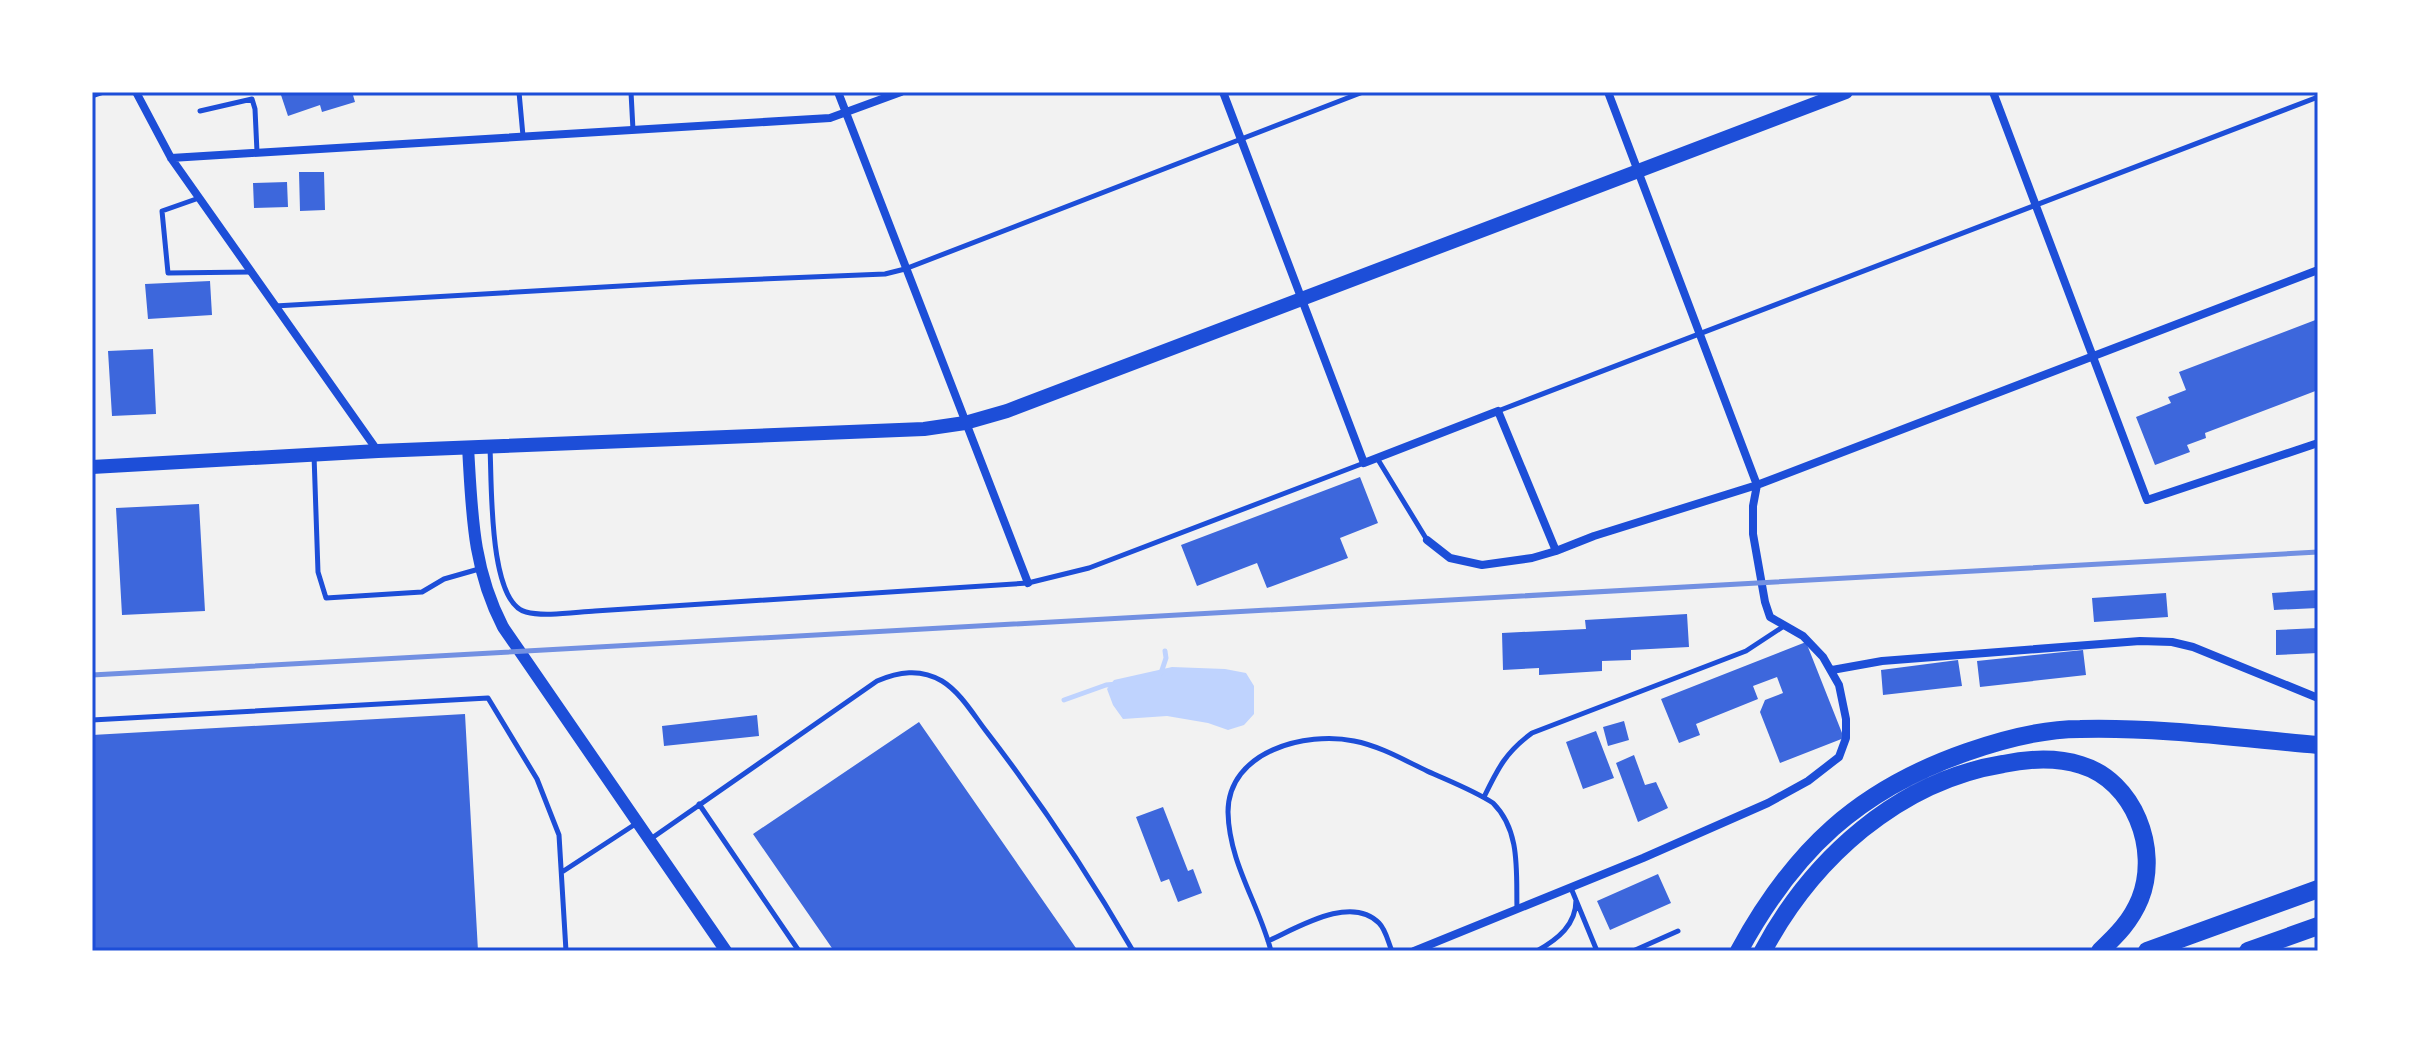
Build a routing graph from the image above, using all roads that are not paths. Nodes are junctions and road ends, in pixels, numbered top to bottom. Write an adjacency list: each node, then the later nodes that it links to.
1 (104, 92): 12 (lane)
2 (136, 92): 20 (street)
3 (519, 92): 17 (lane)
4 (631, 92): 16 (lane)
5 (838, 92): 15 (street)
6 (901, 92): 15 (street)
7 (1223, 92): 18 (street)
8 (1363, 92): 18 (lane)
9 (1608, 92): 21 (street)
10 (1846, 92): 21 (main road)
11 (1993, 92): 23 (street)
12 (92, 96)
13 (2318, 97): 23 (lane)
14 (200, 111): 19 (lane)
15 (845, 112): 16 (street); 24 (street)
16 (633, 130): 17 (street)
17 (523, 136): 19 (street)
18 (1241, 140): 24 (lane); 27 (street)
19 (257, 153): 20 (street)
20 (171, 158): 22 (street)
21 (1637, 172): 27 (main road); 29 (street)
22 (199, 198): 26 (street); 26 (lane)
23 (2036, 205): 29 (lane); 30 (street)
24 (905, 269): 28 (lane); 32 (street)
25 (2318, 270): 30 (street)
26 (251, 272): 28 (street)
27 (1302, 300): 32 (main road); 39 (street)
28 (275, 306): 36 (street)
29 (1700, 333): 31 (lane); 41 (street)
30 (2093, 355): 33 (street); 41 (street)
31 (1498, 411): 38 (street); 43 (street)
32 (965, 423): 34 (main road); 45 (street)
33 (2318, 443)
34 (490, 446): 35 (main road); 45 (lane)
35 (468, 447): 36 (main road); 44 (street)
36 (378, 451): 37 (main road)
37 (314, 454): 40 (main road); 44 (lane)
38 (1377, 458): 39 (street); 42 (lane)
39 (1364, 463): 45 (lane)
40 (92, 467)
41 (1757, 485): 43 (street); 46 (street)
42 (1427, 540): 43 (street)
43 (1556, 551)
44 (479, 569): 53 (street)
45 (1028, 583)
46 (1785, 625): 47 (street); 51 (lane)
47 (1832, 670): 48 (street); 56 (street)
48 (2318, 698)
49 (92, 720): 55 (lane)
50 (2318, 745): 73 (highway)
51 (1484, 797): 59 (lane); 62 (lane)
52 (699, 804): 54 (lane); 65 (lane); 66 (lane)
53 (638, 822): 54 (street); 55 (lane)
54 (650, 840): 64 (street)
55 (562, 872): 63 (lane)
56 (1571, 888): 58 (lane); 59 (street)
57 (2318, 889): 76 (highway)
58 (1576, 900): 70 (lane); 71 (lane)
59 (1517, 910): 69 (street)
60 (2318, 926): 77 (highway)
61 (1678, 931): 72 (lane)
62 (1268, 941): 67 (lane); 68 (lane)
63 (566, 951)
64 (726, 951)
65 (799, 951)
66 (1133, 951)
67 (1271, 951)
68 (1392, 951)
69 (1414, 951)
70 (1537, 951)
71 (1597, 951)
72 (1633, 951)
73 (1739, 951)
74 (1763, 951): 75 (highway)
75 (2100, 951)
76 (2147, 951)
77 (2248, 951)

